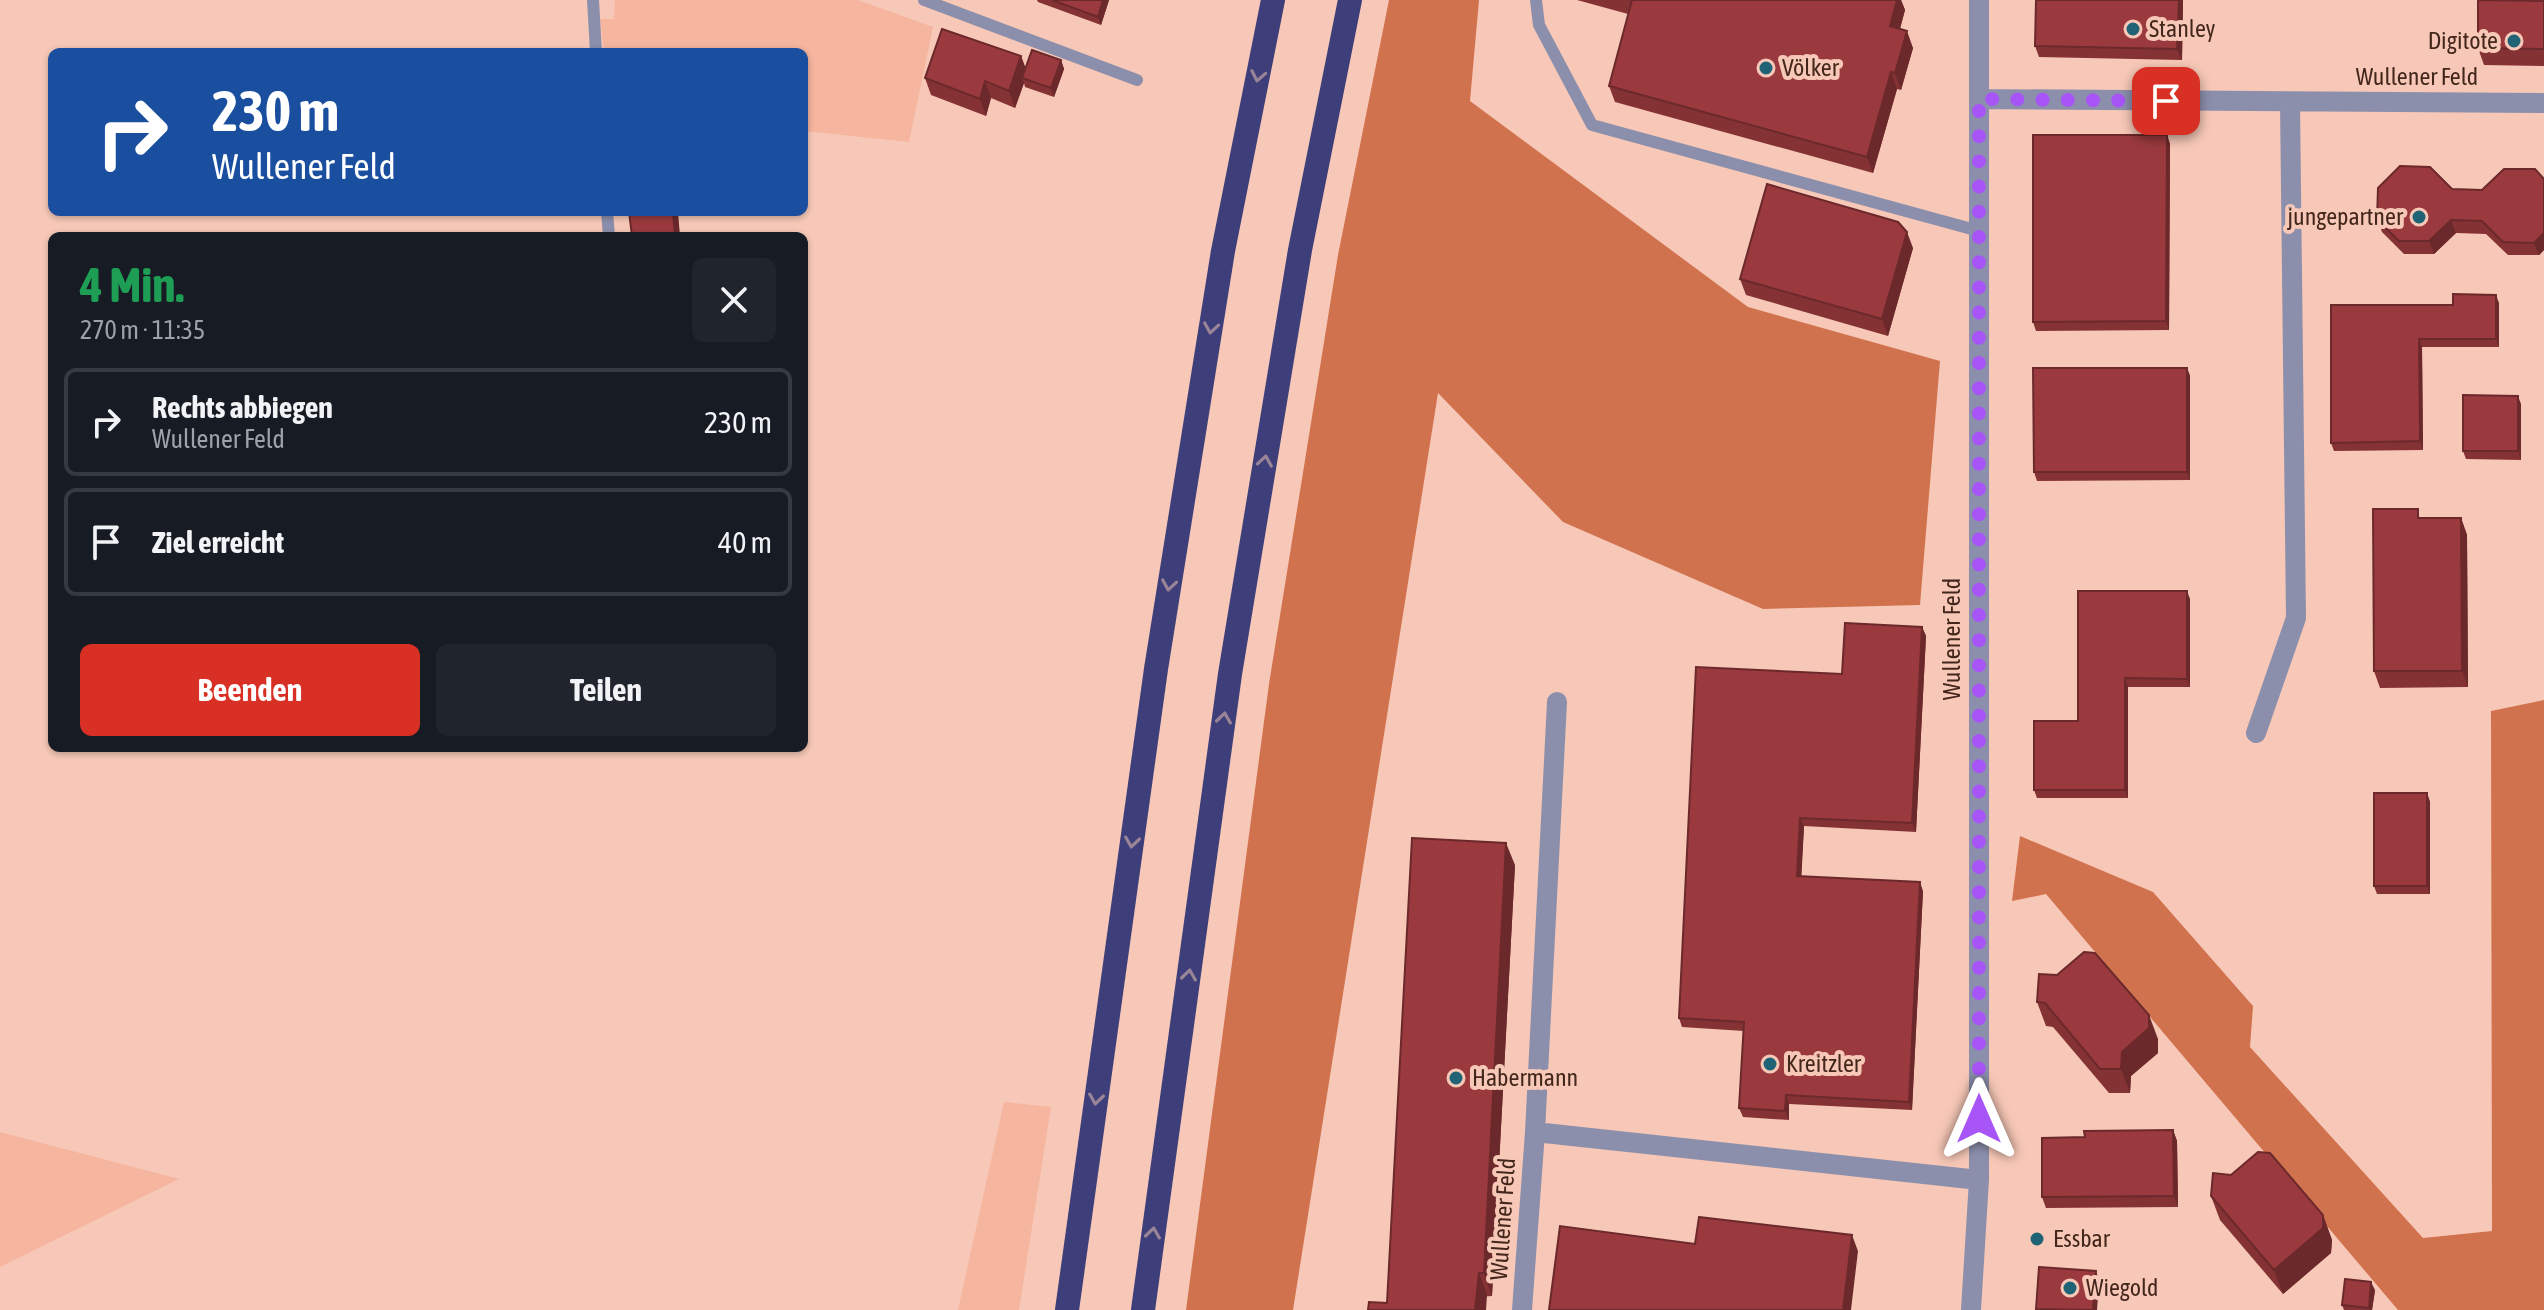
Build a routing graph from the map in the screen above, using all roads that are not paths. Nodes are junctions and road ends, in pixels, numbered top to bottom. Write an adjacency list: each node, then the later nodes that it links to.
1 (593, 0): 7 (lane)
2 (924, 0): 8 (lane)
3 (1273, 0): 17 (highway, one-way to 17)
4 (1350, 0): 18 (highway, one-way to 4)
5 (1536, 0): 12 (lane)
6 (1979, 0): 9 (street, Wullener Feld)
7 (596, 48)
8 (1137, 80)
9 (1979, 99): 10 (street, Wullener Feld); 12 (street, Wullener Feld)
10 (2290, 103): 11 (street, Wullener Feld); 14 (street)
11 (2544, 103)
12 (1979, 231): 16 (street, Wullener Feld)
13 (1557, 702): 15 (street, Wullener Feld)
14 (2256, 733)
15 (1535, 1132): 16 (street, Wullener Feld); 19 (street, Wullener Feld)
16 (1979, 1180): 20 (street, Wullener Feld)
17 (1067, 1310)
18 (1143, 1310)
19 (1522, 1310)
20 (1971, 1310)

